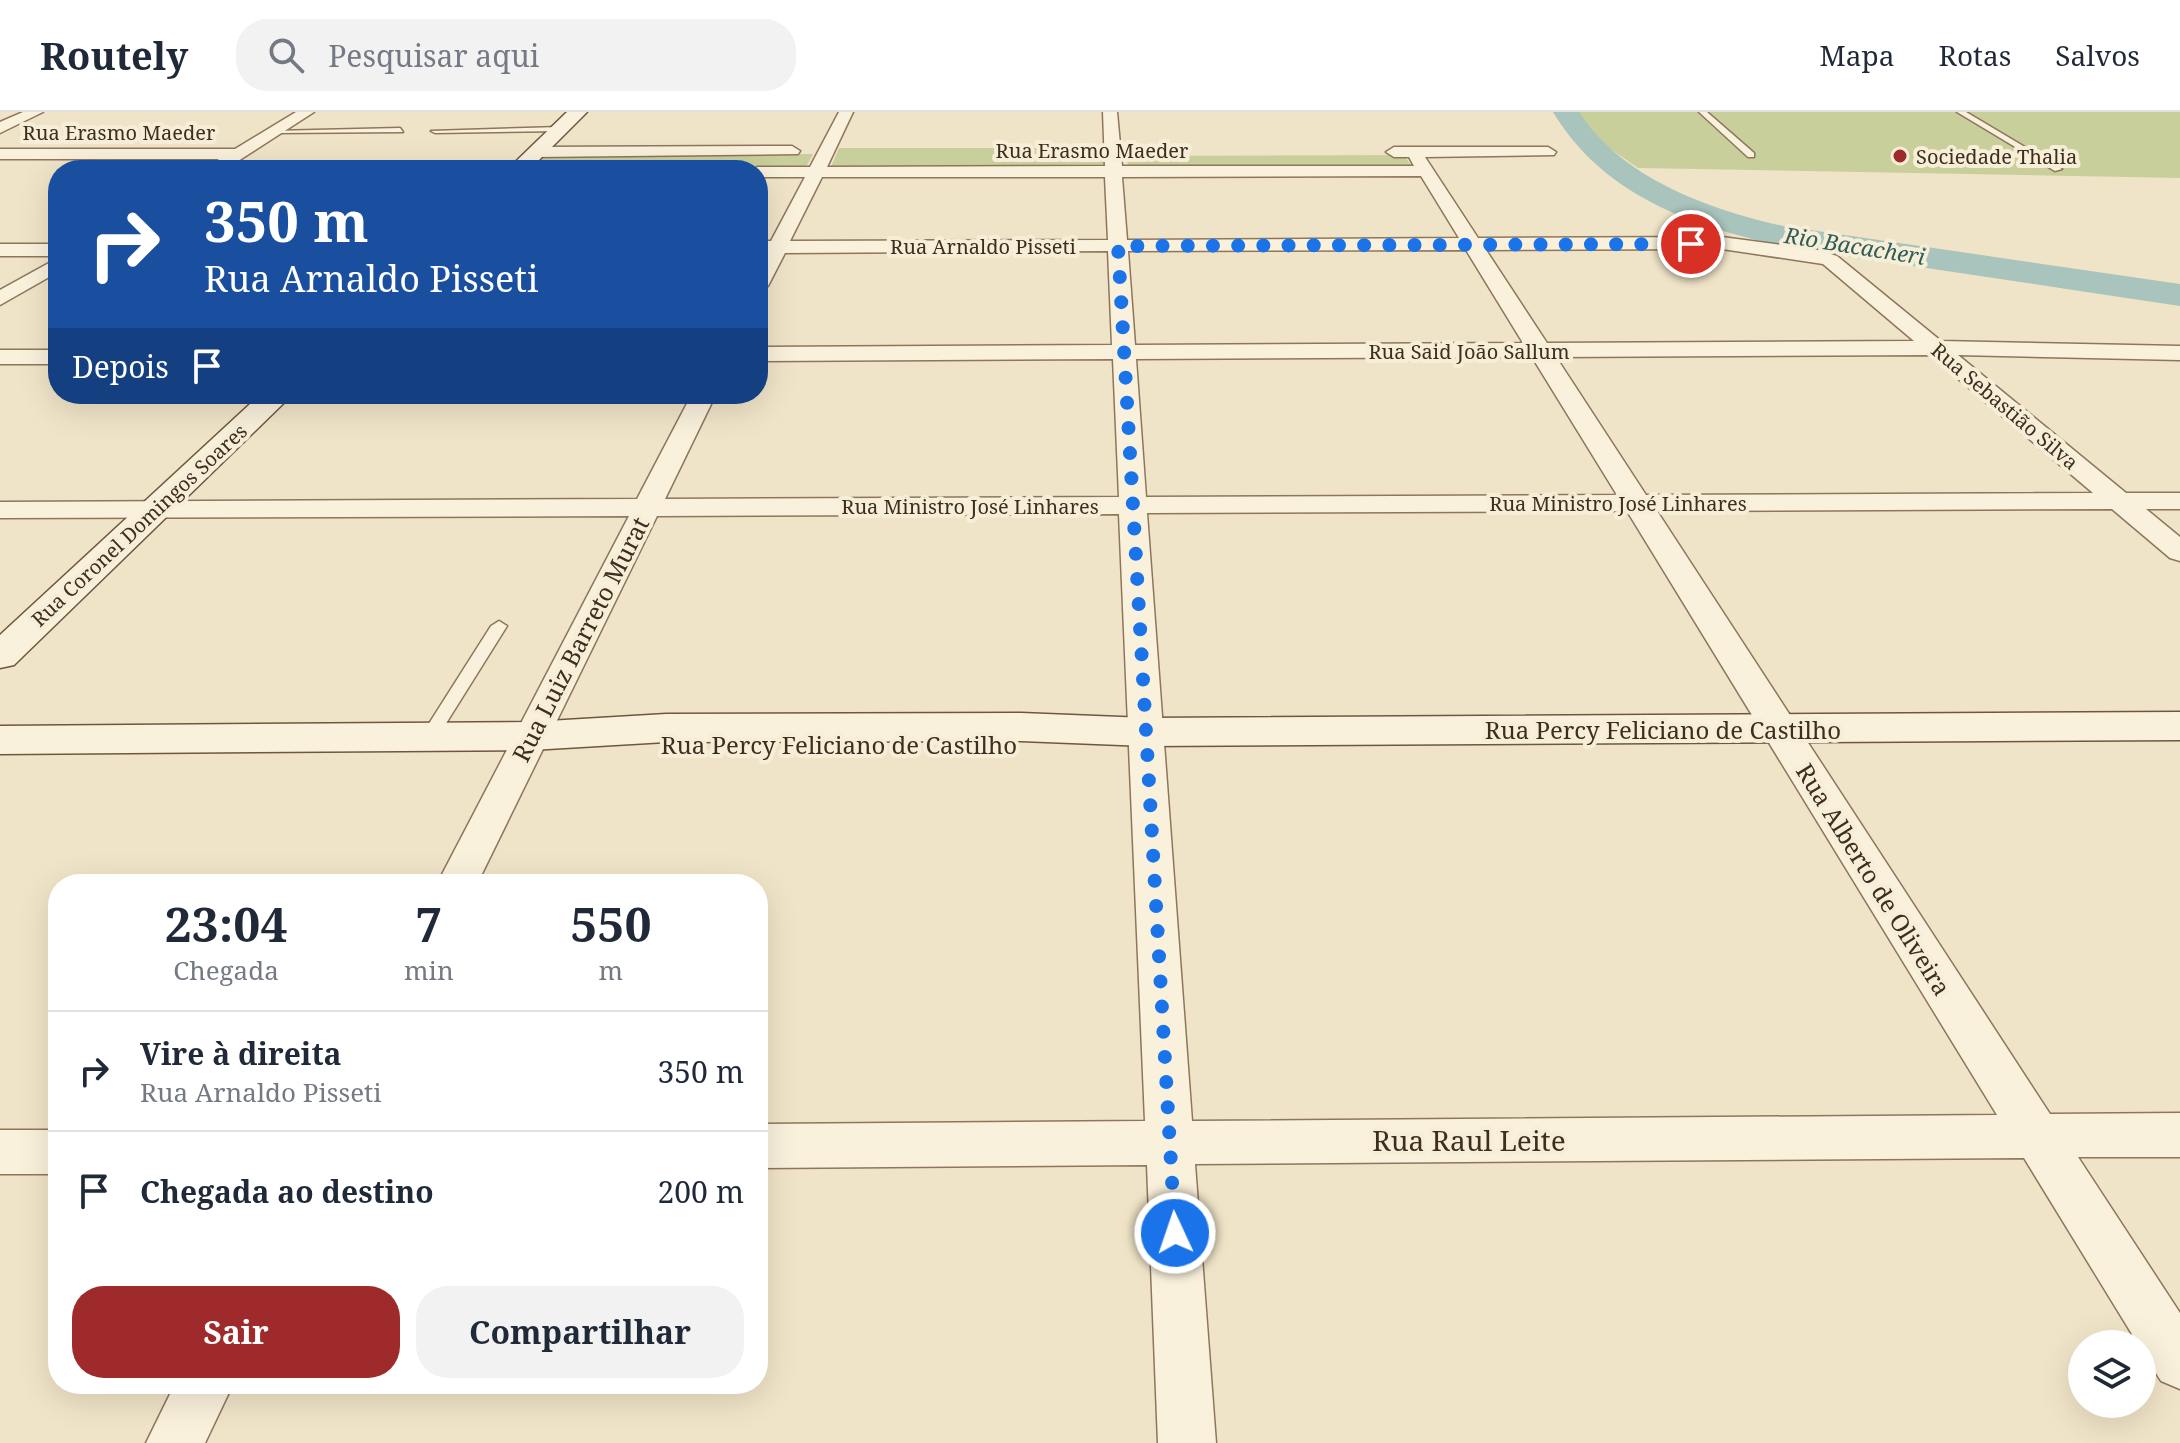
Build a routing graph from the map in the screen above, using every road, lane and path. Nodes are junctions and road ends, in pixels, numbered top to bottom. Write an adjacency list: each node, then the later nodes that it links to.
1 (36, 112): 8 (street)
2 (307, 112): 11 (street)
3 (578, 112): 9 (street)
4 (846, 112): 13 (street)
5 (1110, 112): 23 (street)
6 (1703, 112): 20 (lane)
7 (1961, 112): 24 (lane)
8 (0, 128)
9 (560, 129): 12 (lane); 14 (street)
10 (400, 130): 11 (lane)
11 (277, 131): 19 (street)
12 (435, 131)
13 (826, 151): 14 (street); 27 (street)
14 (536, 152): 22 (street)
15 (1382, 152): 16 (street)
16 (1414, 152): 17 (street); 25 (street, Rua Alberto de Oliveira)
17 (1548, 152)
18 (0, 154): 19 (street, Rua Erasmo Maeder)
19 (238, 154): 21 (street)
20 (1751, 155)
21 (228, 160)
22 (528, 160)
23 (1118, 160): 25 (street, Rua Erasmo Maeder); 27 (street, Rua Erasmo Maeder); 29 (street)
24 (2058, 169)
25 (1426, 171): 28 (street, Rua Alberto de Oliveira)
26 (768, 172): 27 (street, Rua Erasmo Maeder)
27 (816, 172): 30 (street)
28 (1472, 244): 29 (street, Rua Arnaldo Pisseti); 33 (street, Rua Arnaldo Pisseti); 37 (street, Rua Alberto de Oliveira)
29 (1118, 246): 30 (street, Rua Arnaldo Pisseti); 38 (street)
30 (768, 247)
31 (0, 250): 32 (street)
32 (48, 250)
33 (1830, 260): 36 (street, Rua Sebastião Silva)
34 (48, 270): 35 (street)
35 (0, 299)
36 (1936, 348): 37 (street, Rua Said João Sallum); 39 (street, Rua Said João Sallum); 45 (street, Rua Sebastião Silva)
37 (1539, 350): 38 (street, Rua Said João Sallum); 47 (street, Rua Alberto de Oliveira)
38 (1124, 352): 40 (street, Rua Said João Sallum); 48 (street)
39 (2180, 353)
40 (768, 354)
41 (0, 357): 42 (street)
42 (48, 357)
43 (267, 404): 50 (street, Rua Coronel Domingos Soares)
44 (699, 404): 49 (street, Rua Luiz Barreto Murat)
45 (2119, 501): 46 (street, Rua Ministro José Linhares); 47 (street, Rua Ministro José Linhares); 52 (street, Rua Sebastião Silva)
46 (2180, 501)
47 (1636, 503): 48 (street, Rua Ministro José Linhares); 56 (street, Rua Alberto de Oliveira)
48 (1133, 505): 49 (street, Rua Ministro José Linhares); 57 (street)
49 (647, 507): 50 (street, Rua Ministro José Linhares); 58 (street, Rua Luiz Barreto Murat)
50 (156, 509): 51 (street, Rua Ministro José Linhares); 54 (street, Rua Coronel Domingos Soares)
51 (0, 510)
52 (2180, 552)
53 (499, 626): 59 (lane)
54 (0, 656)
55 (2180, 726): 56 (street, Rua Percy Feliciano de Castilho)
56 (1778, 728): 57 (street, Rua Percy Feliciano de Castilho); 63 (street, Rua Alberto de Oliveira)
57 (1146, 732): 58 (street, Rua Percy Feliciano de Castilho); 64 (street)
58 (531, 736): 59 (street, Rua Percy Feliciano de Castilho); 61 (street, Rua Luiz Barreto Murat)
59 (429, 737): 60 (street, Rua Percy Feliciano de Castilho)
60 (0, 740)
61 (462, 874)
62 (2180, 1135): 63 (street, Rua Raul Leite)
63 (2037, 1136): 64 (street, Rua Raul Leite); 68 (street, Rua Alberto de Oliveira)
64 (1169, 1143): 65 (street, Rua Raul Leite); 71 (street)
65 (768, 1146)
66 (0, 1152): 67 (street)
67 (48, 1152)
68 (2180, 1362)
69 (200, 1394): 70 (street)
70 (175, 1443)
71 (1187, 1443)

